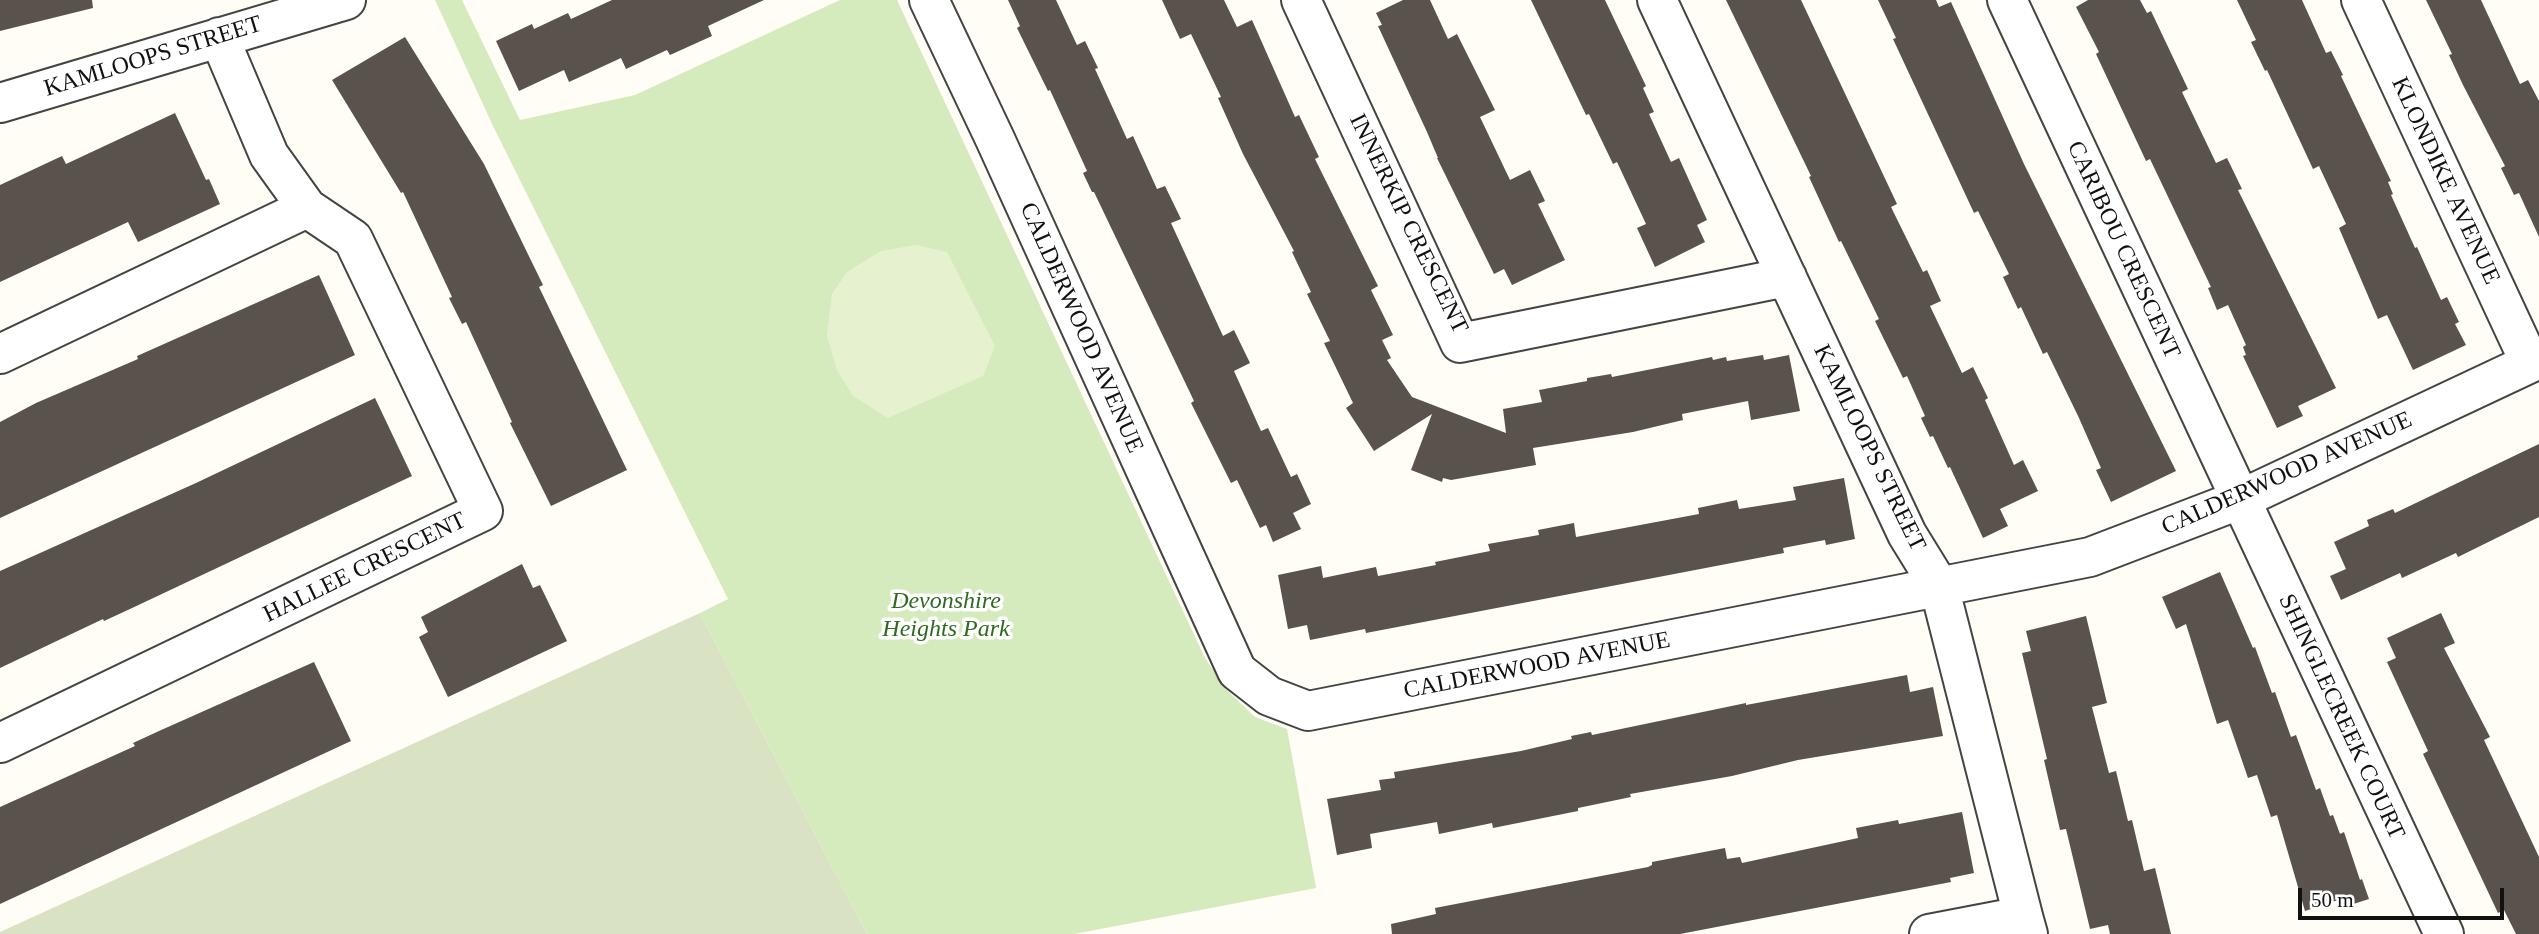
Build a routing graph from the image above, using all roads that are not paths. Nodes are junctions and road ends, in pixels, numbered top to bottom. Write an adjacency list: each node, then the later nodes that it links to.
1 (346, 0): 7 (street, KAMLOOPS STREET)
2 (929, 0): 14 (street, CALDERWOOD AVENUE)
3 (1301, 0): 10 (street, INNERKIP CRESCENT)
4 (1657, 0): 10 (street, KAMLOOPS STREET)
5 (2007, 0): 13 (street, CARIBOU CRESCENT)
6 (2361, 0): 12 (street, KLONDIKE AVENUE)
7 (219, 37): 8 (street, KAMLOOPS STREET); 9 (street, HALLEE CRESCENT)
8 (0, 103)
9 (307, 208): 11 (street); 15 (street, HALLEE CRESCENT)
10 (1787, 277): 14 (street, KAMLOOPS STREET)
11 (0, 354)
12 (2535, 361): 13 (street, CALDERWOOD AVENUE)
13 (2239, 500): 14 (street, CALDERWOOD AVENUE); 18 (street, SHINGLECREEK COURT)
14 (1939, 586): 16 (street, KAMLOOPS STREET)
15 (0, 743)
16 (2026, 925): 17 (street)
17 (1929, 934)
18 (2444, 934)

